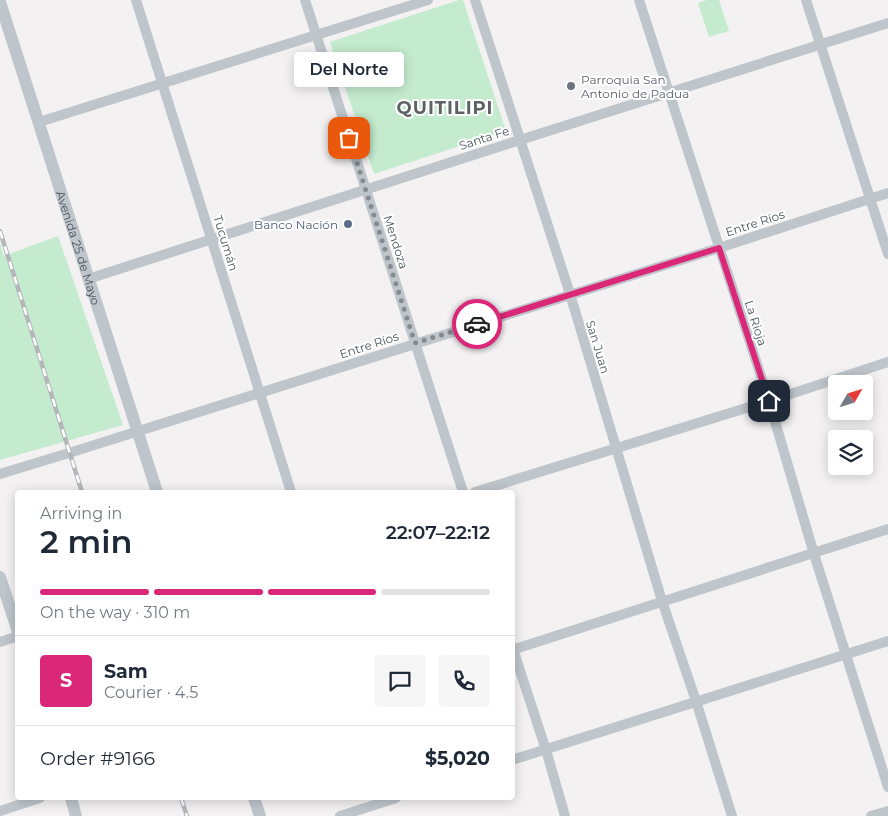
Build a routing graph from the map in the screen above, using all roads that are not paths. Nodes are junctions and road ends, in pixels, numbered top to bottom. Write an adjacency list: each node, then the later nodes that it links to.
1 (136, 0): 11 (street, Tucumán)
2 (305, 0): 9 (street, Mendoza)
3 (428, 0): 9 (street)
4 (474, 0): 14 (street, San Juan)
5 (639, 0): 12 (street, La Rioja)
6 (806, 0): 10 (street)
7 (0, 2): 13 (street, Avenida 25 de Mayo)
8 (888, 23): 10 (street, Santa Fe)
9 (316, 35): 11 (street); 15 (street, Mendoza)
10 (820, 44): 12 (street, Santa Fe); 17 (street)
11 (163, 84): 13 (street); 18 (street, Tucumán)
12 (668, 92): 14 (street, Santa Fe); 19 (street, La Rioja)
13 (38, 122): 21 (street, Avenida 25 de Mayo)
14 (520, 140): 15 (street, Santa Fe); 22 (street, San Juan)
15 (366, 189): 18 (street, Santa Fe); 23 (street, Mendoza)
16 (888, 193): 17 (street, Entre Ríos)
17 (870, 198): 19 (street, Entre Ríos); 20 (street)
18 (211, 239): 21 (street, Santa Fe); 25 (street, Tucumán)
19 (719, 248): 22 (street, Entre Ríos); 26 (street, La Rioja)
20 (888, 254)
21 (88, 279): 27 (street, Avenida 25 de Mayo)
22 (570, 294): 23 (street, Entre Ríos); 28 (street, San Juan)
23 (415, 343): 25 (street, Entre Ríos); 32 (street, Mendoza)
24 (888, 362): 26 (street)
25 (260, 392): 27 (street, Entre Ríos); 31 (street, Tucumán)
26 (769, 401): 28 (street); 35 (street, La Rioja)
27 (137, 431): 29 (street, Entre Ríos); 30 (street, Avenida 25 de Mayo)
28 (616, 448): 33 (street); 37 (street, San Juan)
29 (0, 474)
30 (156, 490)
31 (290, 490)
32 (462, 490)
33 (481, 490)
34 (888, 530): 35 (street)
35 (814, 554): 37 (street); 44 (street, La Rioja)
36 (0, 577): 38 (street)
37 (662, 601): 42 (street); 45 (street, San Juan)
38 (15, 623)
39 (15, 637): 41 (street)
40 (888, 641): 44 (street)
41 (0, 642)
42 (515, 647)
43 (515, 654): 46 (street)
44 (846, 654): 45 (street); 48 (street, La Rioja)
45 (696, 701): 46 (street); 59 (street, San Juan)
46 (546, 750): 47 (street); 58 (street)
47 (515, 759)
48 (888, 787)
49 (34, 800): 53 (street)
50 (71, 800): 55 (street)
51 (255, 800): 56 (street)
52 (384, 800): 57 (street)
53 (0, 811)
54 (888, 811): 60 (street)
55 (76, 816)
56 (260, 816)
57 (340, 816)
58 (565, 816)
59 (732, 816)
60 (871, 816)

